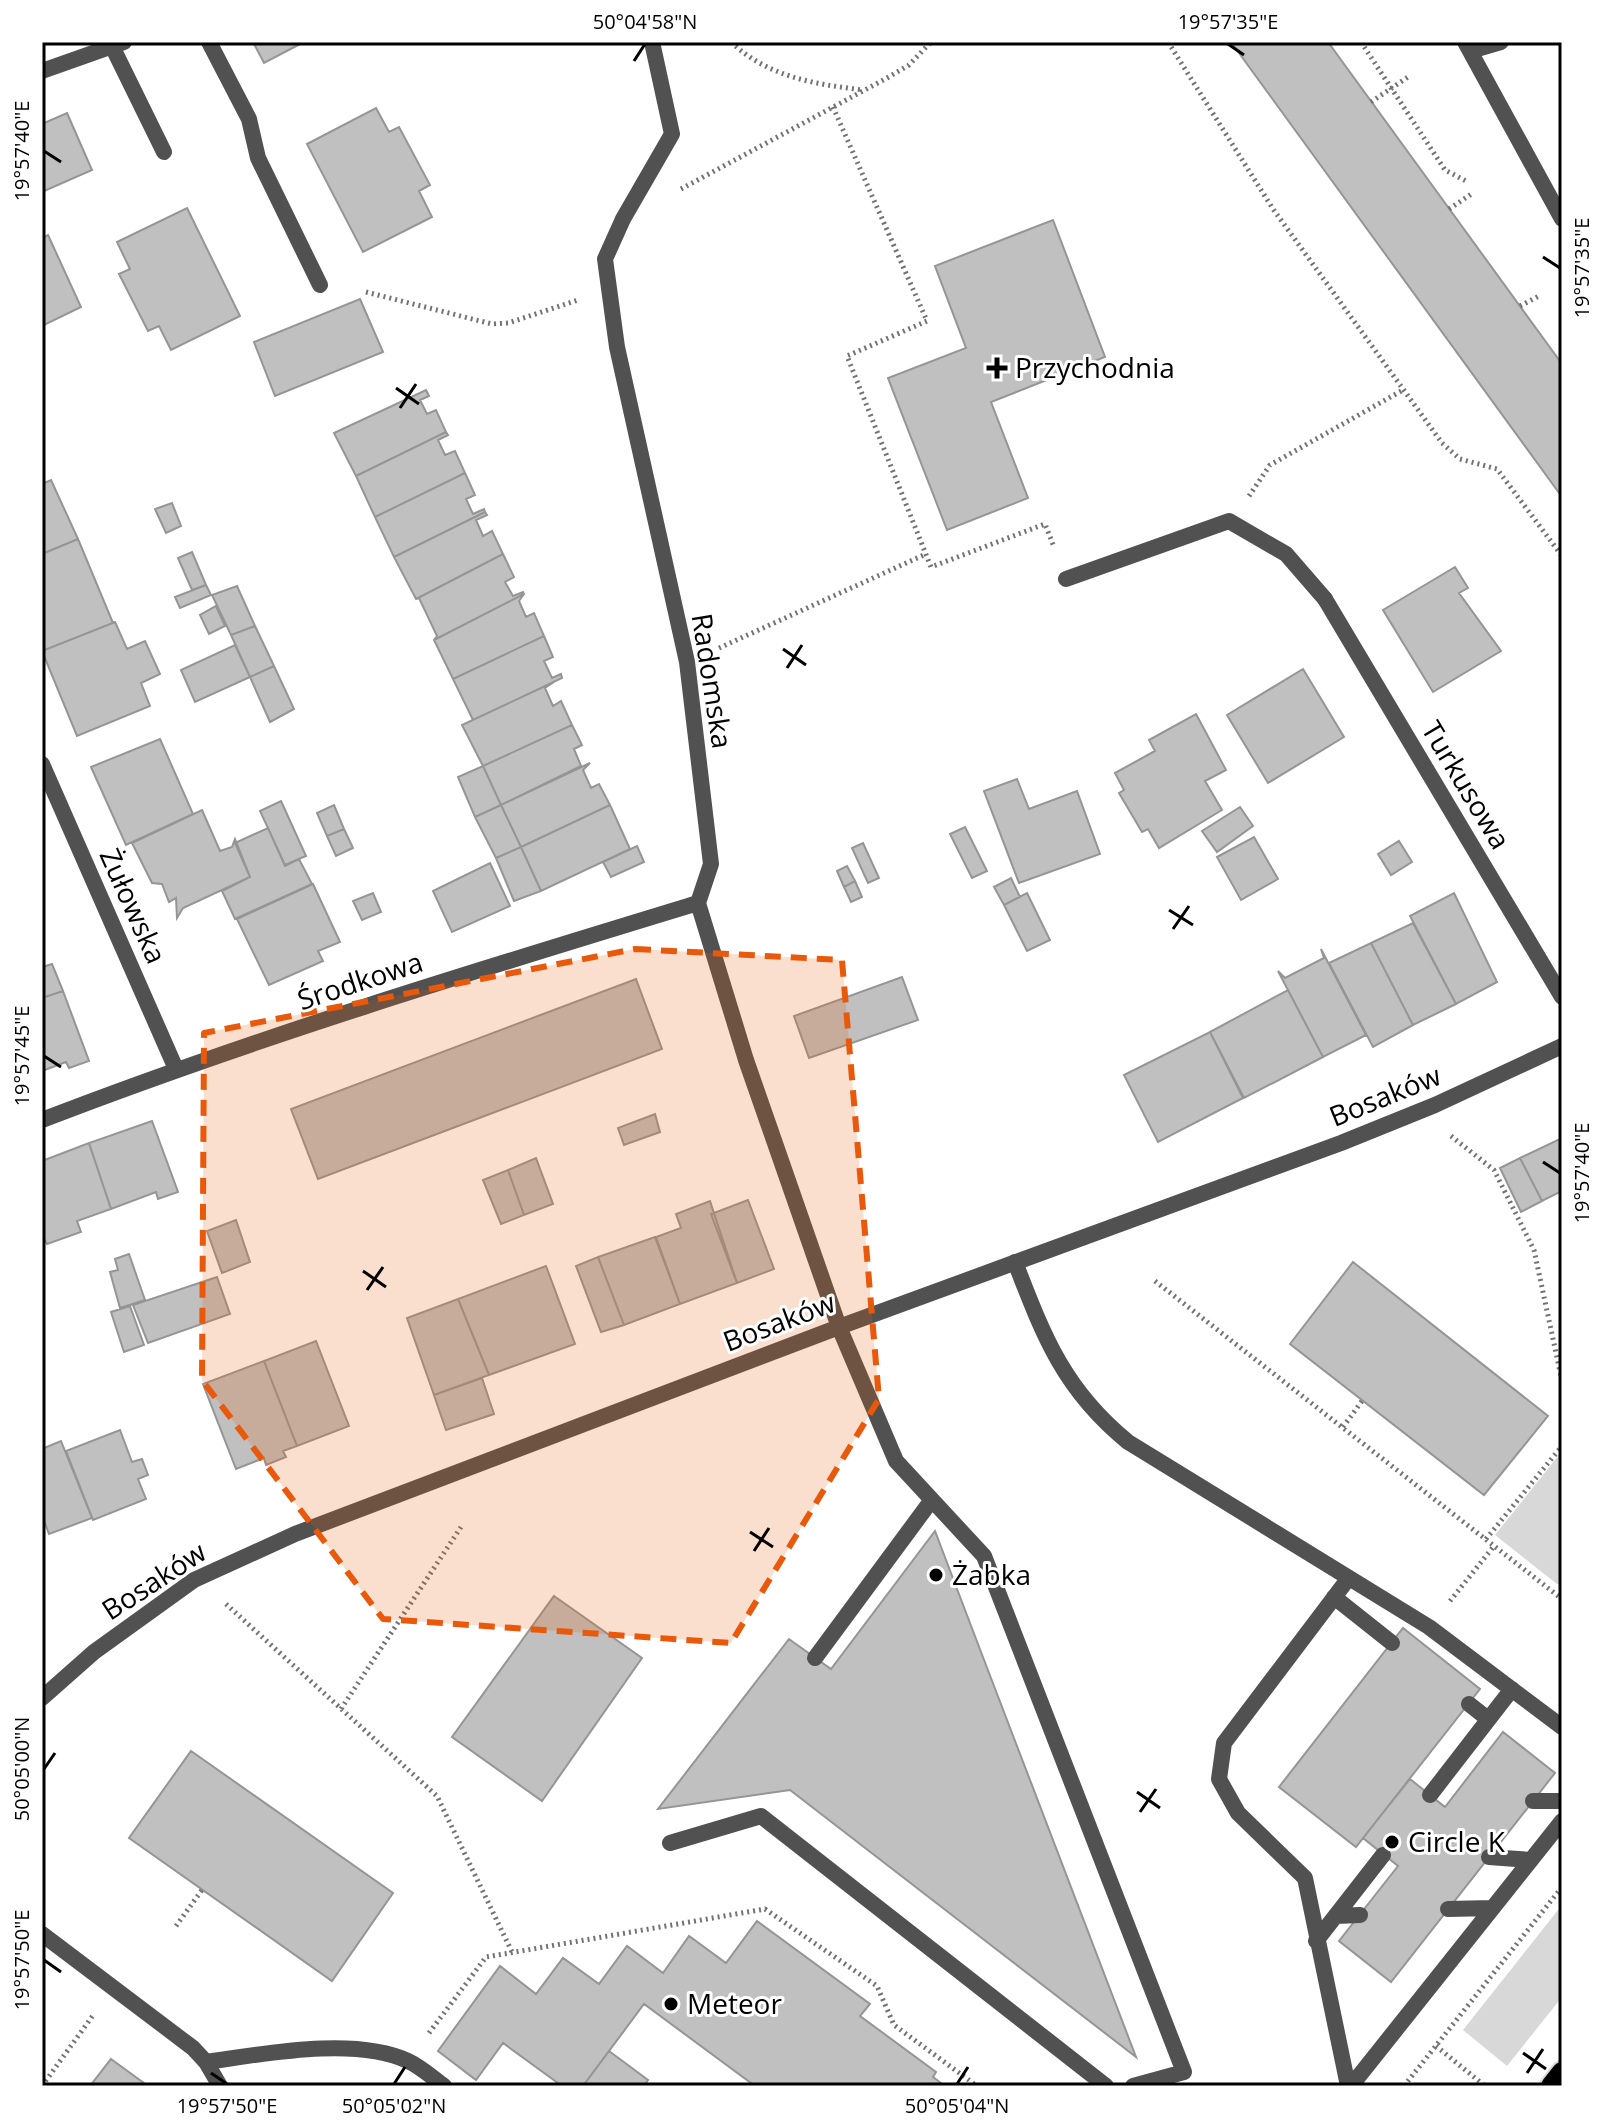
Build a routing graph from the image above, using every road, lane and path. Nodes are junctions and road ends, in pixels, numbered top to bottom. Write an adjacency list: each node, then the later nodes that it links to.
1 (209, 42): 23 (street)
2 (652, 42): 22 (street)
3 (731, 42): 13 (path)
4 (931, 42): 13 (path)
5 (1168, 42): 27 (path)
6 (1361, 42): 12 (path)
7 (1501, 42): 9 (street)
8 (115, 43): 10 (street); 16 (street)
9 (1467, 47): 21 (street)
10 (42, 71)
11 (1408, 77): 12 (path)
12 (1394, 87): 14 (path); 17 (path)
13 (864, 90): 15 (path)
14 (1371, 102)
15 (833, 107): 18 (path); 29 (path)
16 (164, 152)
17 (1466, 181)
18 (679, 189)
19 (1473, 193): 20 (path)
20 (1449, 209)
21 (1562, 219)
22 (605, 259): 24 (path); 32 (street, Radomska)
23 (320, 285)
24 (366, 292)
25 (1539, 296): 26 (path)
26 (1520, 306)
27 (1403, 390): 28 (path); 30 (path)
28 (1232, 522): 31 (street); 35 (street, Turkusowa)
29 (926, 554): 31 (path); 32 (path)
30 (1562, 556)
31 (1066, 579)
32 (687, 662): 34 (street, Radomska)
33 (42, 764): 37 (street, Żułowska)
34 (698, 903): 37 (street, Środkowa); 42 (street)
35 (1562, 997)
36 (1562, 1046): 40 (street, Bosaków)
37 (176, 1069): 38 (street, Środkowa)
38 (42, 1120)
39 (1451, 1137): 43 (path)
40 (1015, 1262): 42 (street, Bosaków); 51 (street)
41 (1155, 1281): 45 (path)
42 (839, 1327): 47 (street); 61 (street, Bosaków)
43 (1562, 1381)
44 (1362, 1401): 45 (path)
45 (1343, 1427): 49 (path)
46 (1562, 1446): 49 (path)
47 (931, 1501): 59 (street); 94 (street)
48 (463, 1524): 63 (path)
49 (1486, 1539): 50 (path)
50 (1494, 1546): 53 (path); 57 (path)
51 (1348, 1579): 54 (street); 57 (street)
52 (1562, 1589): 53 (path)
53 (1551, 1590): 55 (path)
54 (1334, 1597): 58 (street); 82 (street)
55 (1562, 1599)
56 (224, 1602): 63 (path)
57 (1429, 1627): 60 (street)
58 (1392, 1643)
59 (815, 1658)
60 (1512, 1689): 64 (street); 65 (street)
61 (42, 1698)
62 (1469, 1704): 64 (street)
63 (341, 1709): 83 (path)
64 (1488, 1719): 66 (street)
65 (1562, 1727)
66 (1430, 1795)
67 (1533, 1801): 68 (street)
68 (1562, 1801)
69 (1562, 1821): 73 (street)
70 (670, 1843): 93 (street)
71 (1383, 1855): 79 (street)
72 (1489, 1857): 73 (street)
73 (1531, 1860): 76 (street)
74 (1562, 1887): 85 (path)
75 (202, 1890): 80 (path)
76 (1492, 1908): 77 (street); 95 (street)
77 (1448, 1909)
78 (1360, 1915): 79 (street)
79 (1336, 1916): 82 (street)
80 (176, 1926)
81 (42, 1934): 84 (street)
82 (1316, 1941): 95 (street)
83 (512, 1952): 86 (path); 92 (path)
84 (113, 1987): 87 (street); 89 (path)
85 (1436, 2046): 96 (path); 97 (path)
86 (409, 2061): 87 (street); 91 (street)
87 (206, 2062): 90 (street)
88 (1562, 2072): 98 (main road)
89 (42, 2086)
90 (220, 2086)
91 (444, 2086)
92 (977, 2086)
93 (1106, 2086)
94 (1133, 2086)
95 (1350, 2086)
96 (1404, 2086)
97 (1485, 2086)
98 (1551, 2086)

